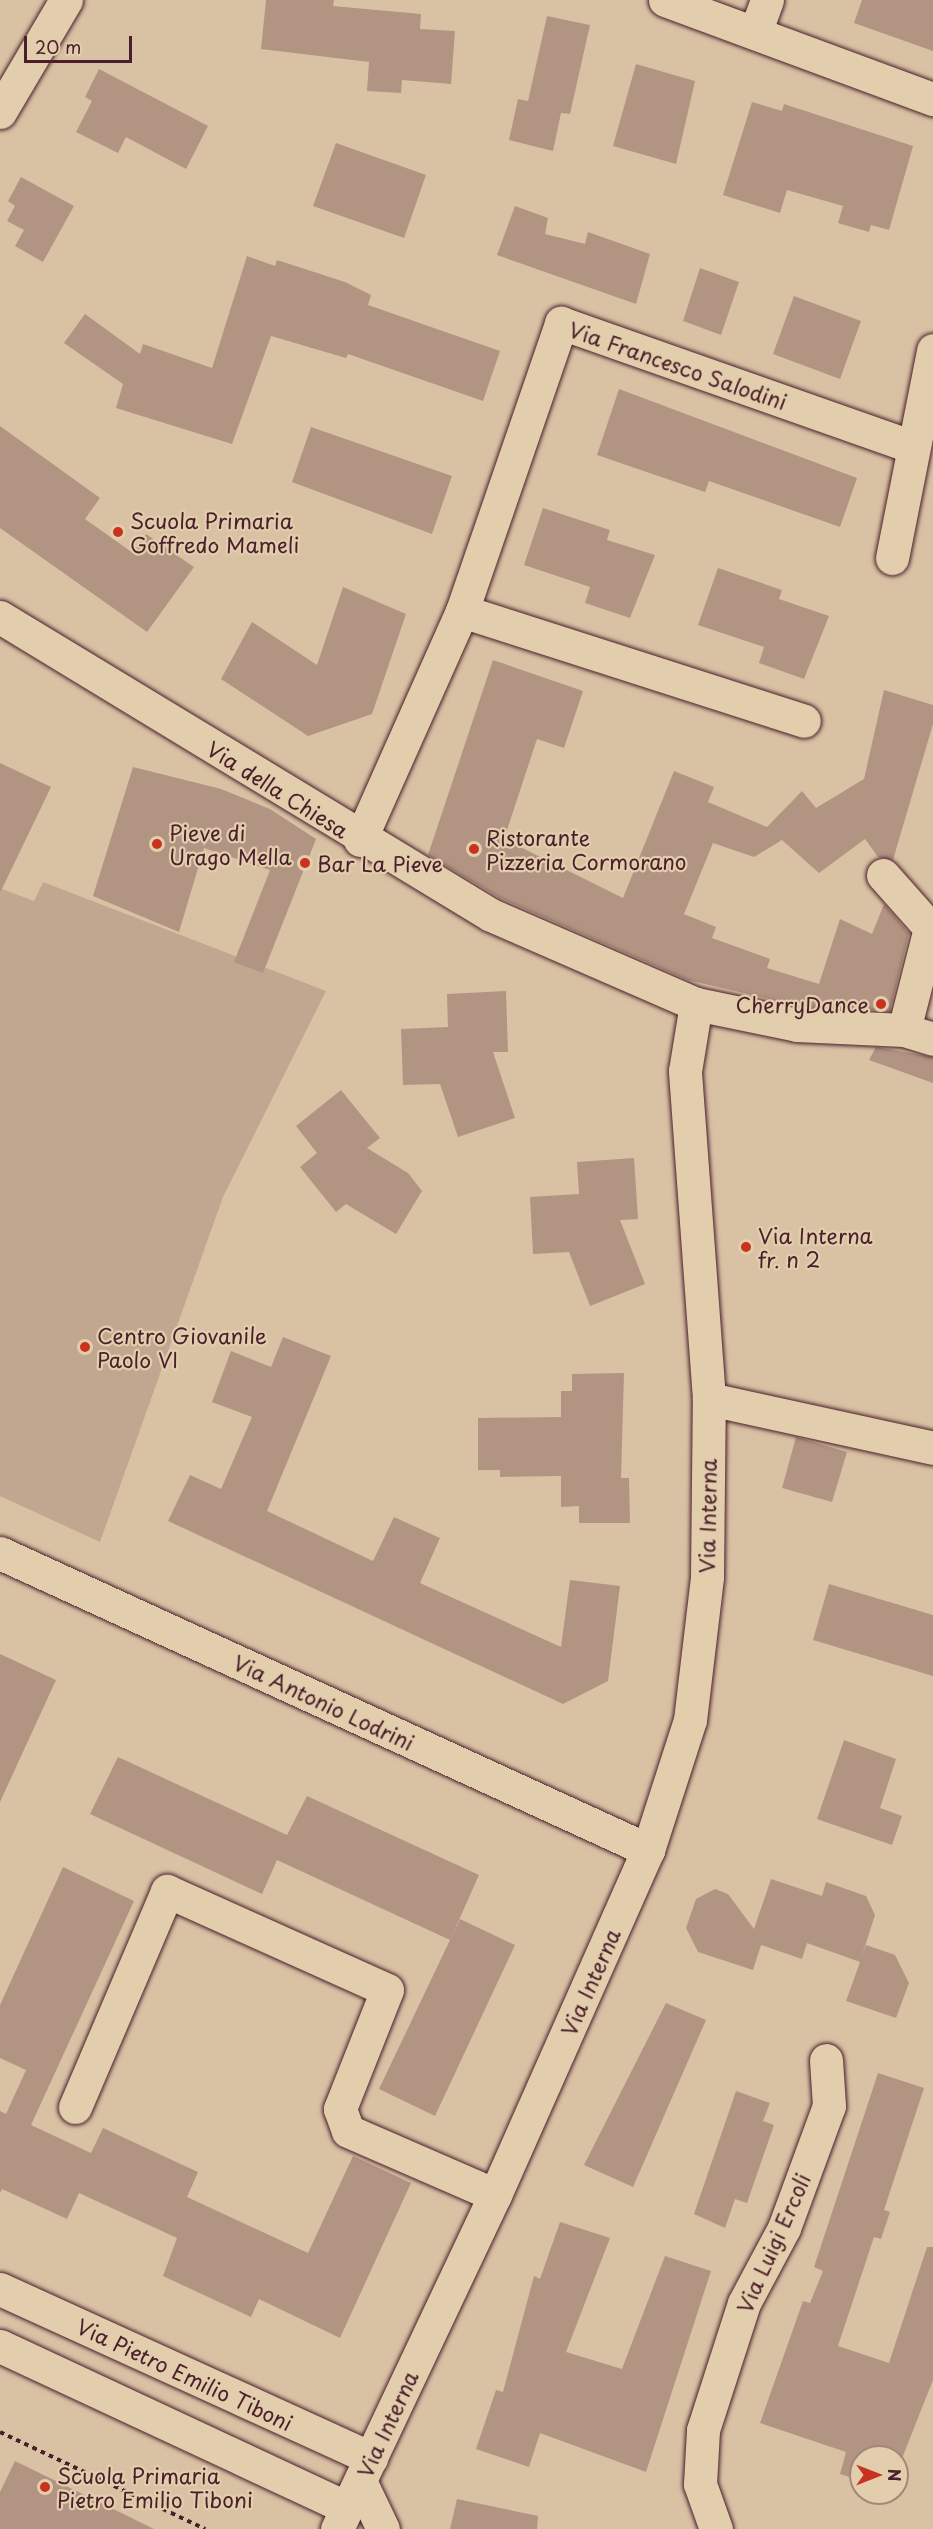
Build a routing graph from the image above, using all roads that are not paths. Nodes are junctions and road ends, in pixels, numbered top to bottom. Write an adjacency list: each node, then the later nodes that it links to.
1 (66, 0): 6 (street)
2 (665, 0): 4 (street)
3 (767, 0): 4 (street)
4 (755, 33): 5 (street)
5 (933, 99)
6 (0, 112)
7 (933, 350): 8 (street)
8 (911, 446): 9 (street); 10 (street, Via Francesco Salodini)
9 (892, 558)
10 (462, 611): 12 (street); 13 (street, Via Francesco Salodini)
11 (0, 617): 13 (street, Via della Chiesa)
12 (804, 721)
13 (360, 840): 15 (street, Via della Chiesa)
14 (883, 875): 16 (street)
15 (696, 1004): 16 (street, Via della Chiesa); 17 (street, Via Interna)
16 (918, 1034)
17 (709, 1399): 18 (street); 20 (street, Via Interna)
18 (933, 1448)
19 (0, 1553): 20 (street, Via Antonio Lodrini)
20 (648, 1850): 23 (street, Via Interna)
21 (826, 2060): 28 (street, Via Luigi Ercoli)
22 (75, 2107): 23 (street)
23 (495, 2195): 26 (street, Via Interna)
24 (0, 2289): 26 (street, Via Pietro Emilio Tiboni)
25 (0, 2346): 26 (street)
26 (354, 2494): 27 (street)
27 (383, 2529)
28 (716, 2529)

